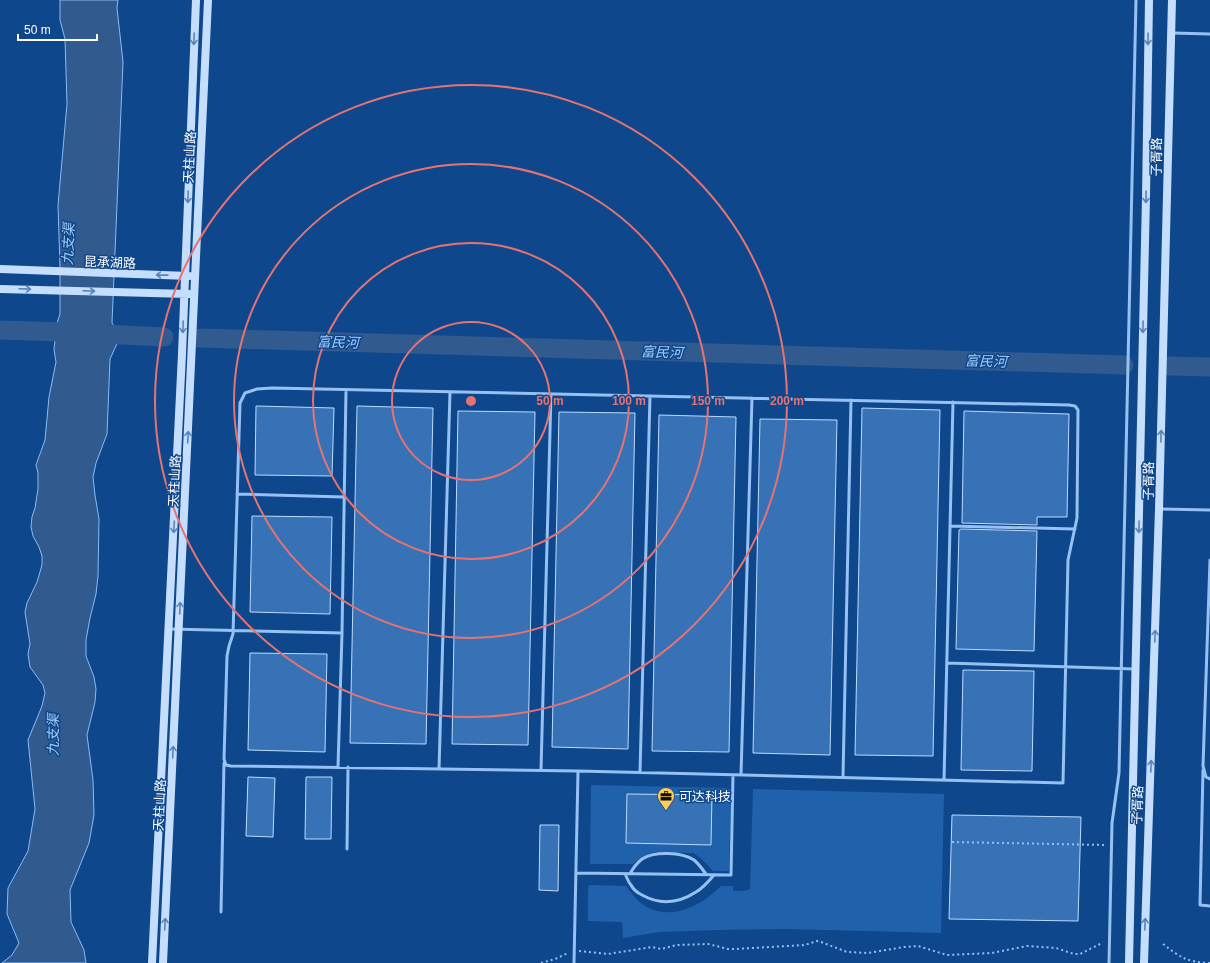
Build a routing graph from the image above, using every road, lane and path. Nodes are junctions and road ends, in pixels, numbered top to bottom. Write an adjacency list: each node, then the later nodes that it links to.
1 (196, 0): 9 (street, 天柱山路, one-way to 9)
2 (208, 0): 10 (street, 天柱山路)
3 (1136, 0): 34 (lane)
4 (1149, 0): 35 (street, 子胥路, one-way to 35)
5 (1172, 0): 6 (street, 子胥路)
6 (1171, 33): 7 (lane); 23 (street, 子胥路, one-way to 6)
7 (1210, 34)
8 (0, 269): 9 (street, 昆承湖路, one-way to 8)
9 (185, 276): 10 (street, 昆承湖路); 12 (street, 天柱山路)
10 (195, 276): 13 (street, 天柱山路)
11 (0, 288): 12 (street, one-way to 12)
12 (184, 294): 13 (street); 28 (street, 天柱山路, one-way to 28)
13 (194, 294): 29 (street, 天柱山路, one-way to 13)
14 (346, 390): 15 (lane); 21 (lane); 22 (lane)
15 (450, 392): 16 (lane); 40 (lane)
16 (551, 394): 17 (lane); 41 (lane)
17 (650, 396): 18 (lane); 43 (lane)
18 (752, 398): 19 (lane); 45 (lane)
19 (851, 400): 20 (lane); 46 (lane)
20 (953, 402): 25 (lane); 26 (lane)
21 (238, 494): 22 (lane); 30 (lane)
22 (344, 496): 31 (lane)
23 (1159, 509): 24 (lane); 68 (street, 子胥路, one-way to 23)
24 (1210, 510)
25 (950, 526): 26 (lane); 32 (lane)
26 (1075, 529): 33 (lane)
27 (1210, 560): 37 (lane)
28 (169, 629): 29 (lane); 62 (street, 天柱山路)
29 (179, 629): 30 (lane); 63 (street, 天柱山路, one-way to 29)
30 (233, 631): 31 (lane); 36 (lane)
31 (342, 633): 38 (lane)
32 (947, 664): 33 (lane); 48 (lane)
33 (1065, 667): 34 (lane); 48 (lane)
34 (1121, 668): 35 (lane); 50 (lane)
35 (1136, 669): 67 (street, 子胥路)
36 (224, 759): 38 (lane); 58 (lane)
37 (1203, 766): 47 (lane); 57 (lane)
38 (338, 767): 39 (lane)
39 (348, 768): 40 (lane); 51 (lane)
40 (439, 769): 41 (lane)
41 (541, 770): 42 (lane)
42 (578, 771): 43 (lane); 52 (lane)
43 (640, 772): 44 (lane)
44 (733, 775): 45 (lane); 56 (lane)
45 (741, 775): 46 (lane)
46 (843, 777): 48 (lane)
47 (1210, 779)
48 (944, 780)
49 (952, 842): 50 (path)
50 (1112, 845): 59 (lane)
51 (347, 849)
52 (576, 873): 53 (lane); 61 (lane)
53 (625, 874): 54 (lane); 56 (lane)
54 (630, 874): 55 (lane); 55 (lane)
55 (706, 875): 56 (lane)
56 (714, 875)
57 (1210, 906)
58 (220, 912)
59 (1109, 940): 61 (path); 66 (lane)
60 (1163, 944): 69 (path)
61 (575, 950): 64 (path); 65 (lane)
62 (152, 963)
63 (163, 963)
64 (541, 963)
65 (574, 963)
66 (1109, 963)
67 (1129, 963)
68 (1144, 963)
69 (1210, 963)

